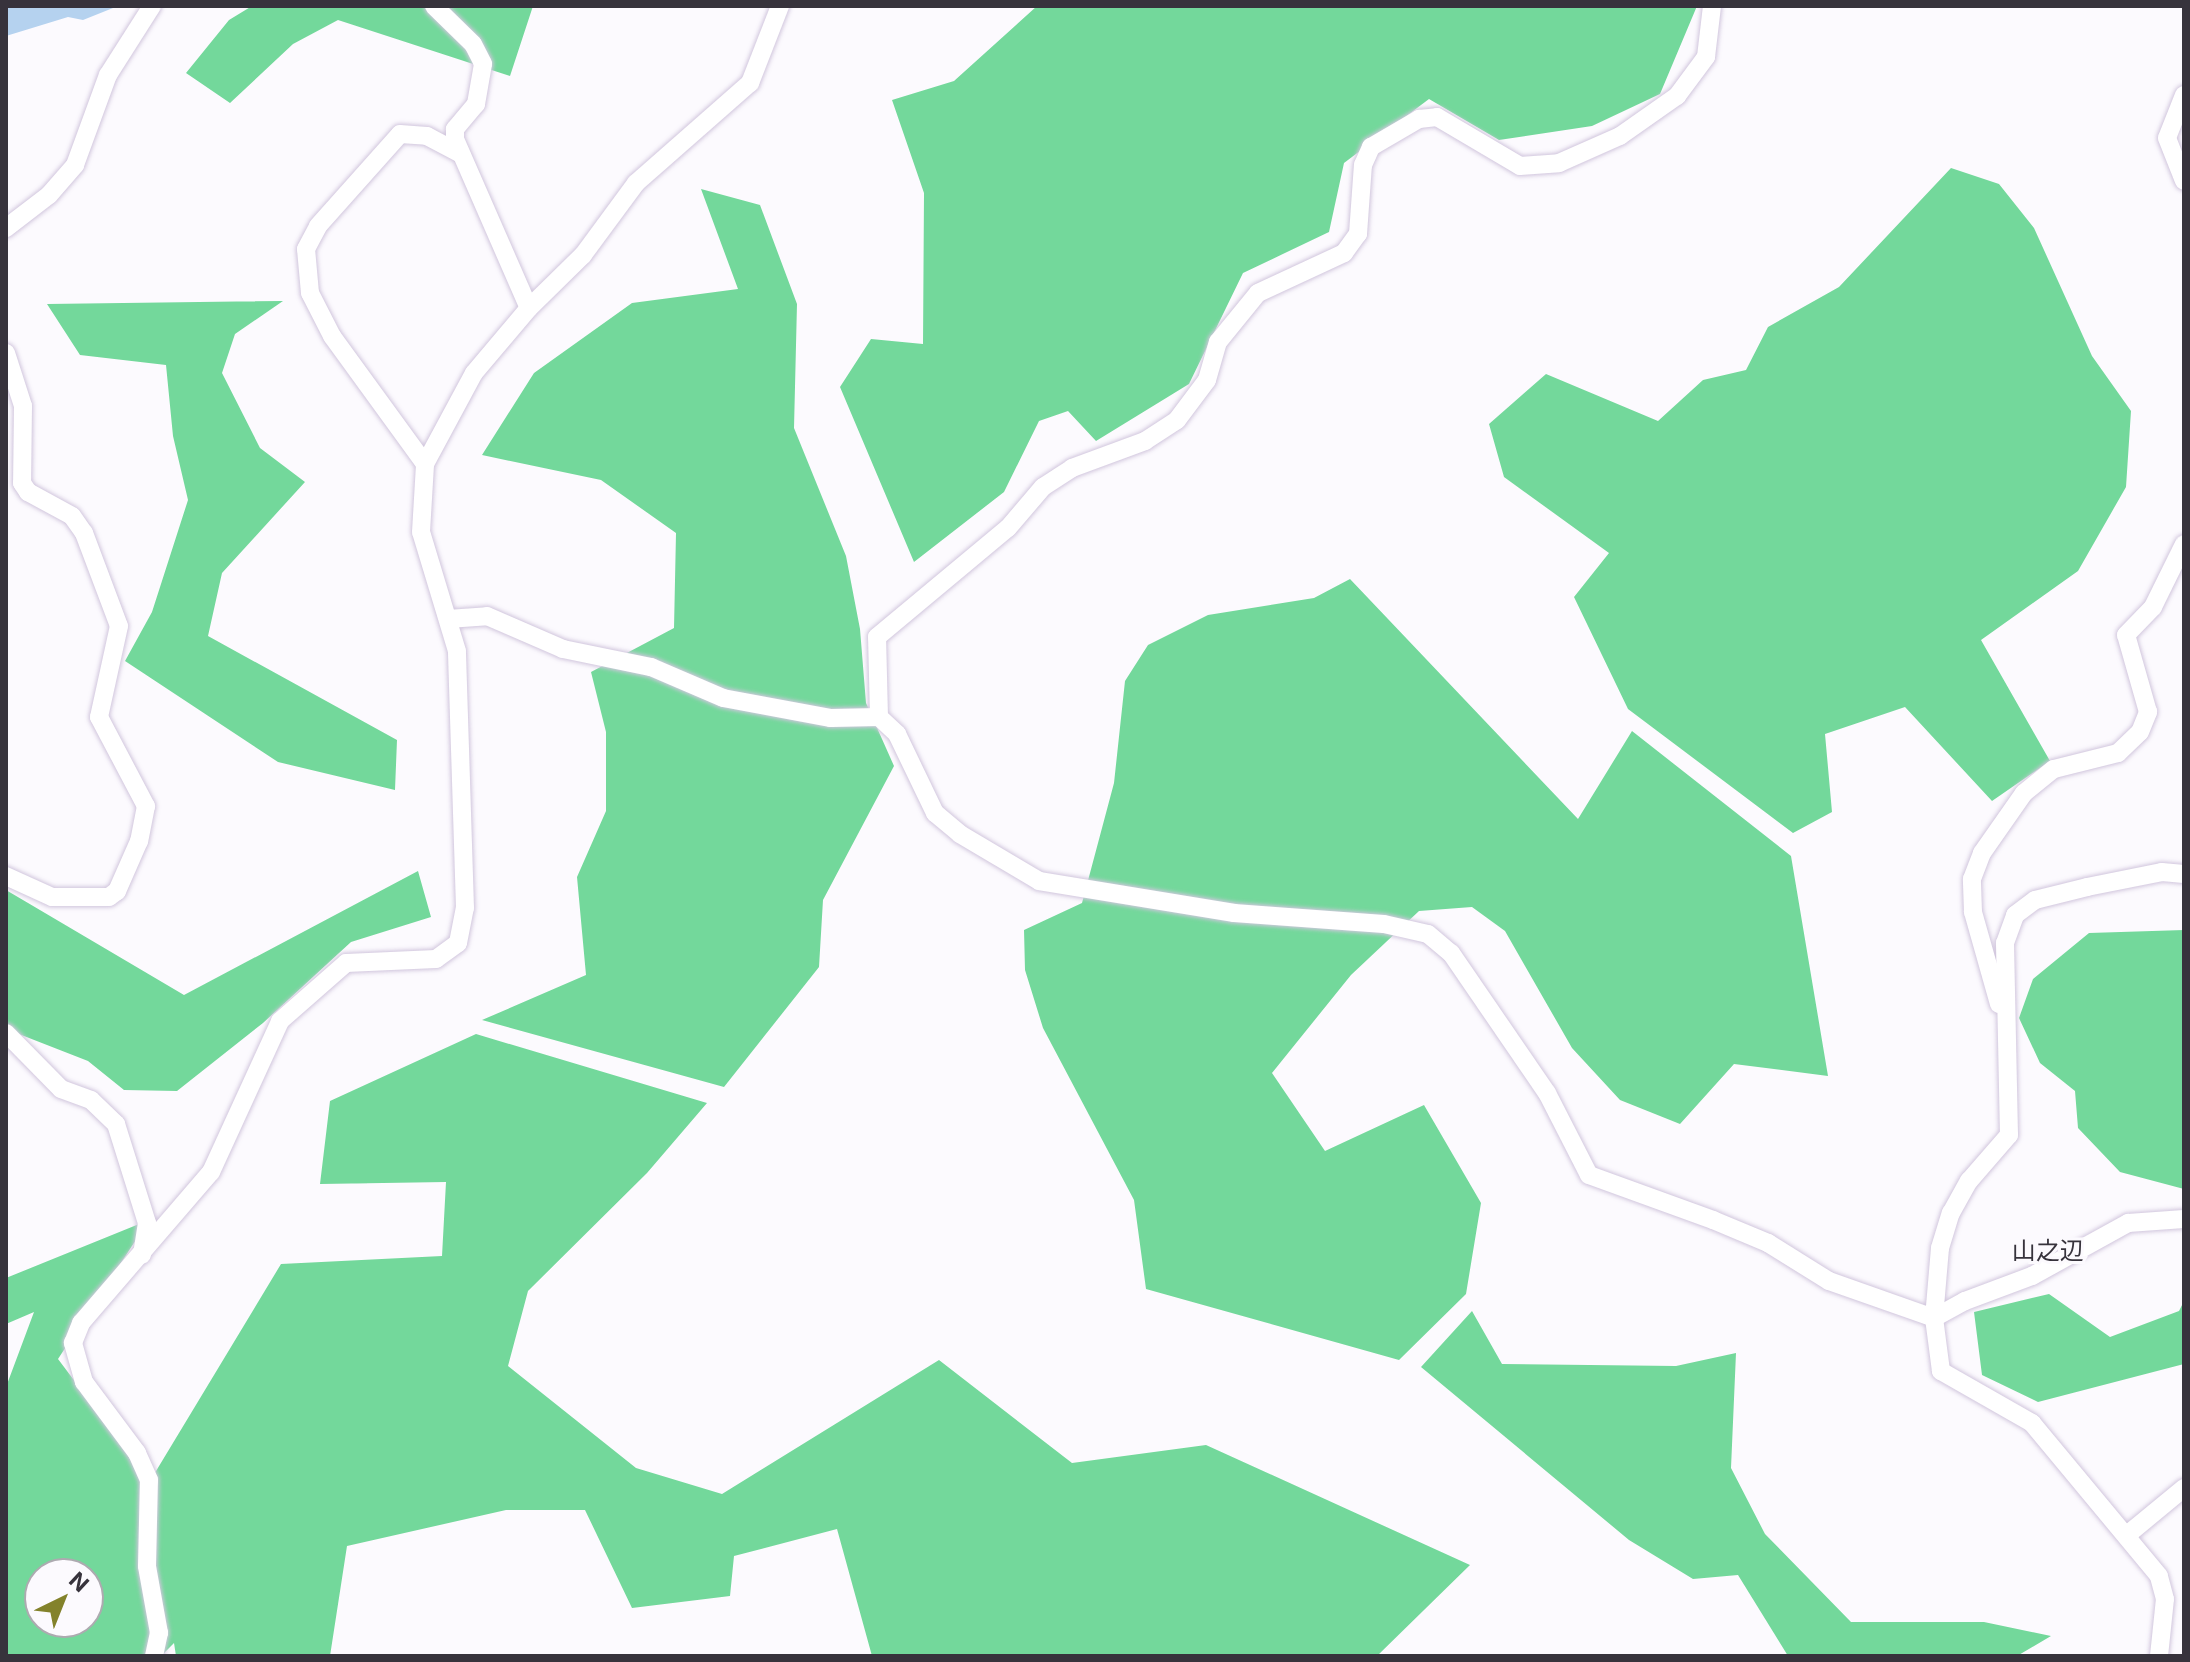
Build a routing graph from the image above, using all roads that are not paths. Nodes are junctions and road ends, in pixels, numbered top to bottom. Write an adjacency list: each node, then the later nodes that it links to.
1 (152, 6): 8 (street)
2 (434, 6): 6 (street)
3 (780, 6): 9 (street)
4 (1712, 6): 14 (street)
5 (2184, 95): 7 (street)
6 (459, 153): 9 (street); 11 (street)
7 (2184, 181)
8 (6, 228)
9 (529, 308): 11 (street)
10 (6, 353): 16 (street)
11 (425, 464): 13 (street)
12 (2184, 544): 17 (street)
13 (448, 619): 14 (street); 20 (street)
14 (879, 717): 21 (street)
15 (2184, 874): 17 (street)
16 (6, 876)
17 (2005, 1021): 21 (street)
18 (6, 1033): 20 (street)
19 (2184, 1219): 21 (street)
20 (142, 1258): 24 (street)
21 (1934, 1318): 23 (street)
22 (2184, 1488): 23 (street)
23 (2127, 1535): 25 (street)
24 (154, 1656)
25 (2159, 1656)

